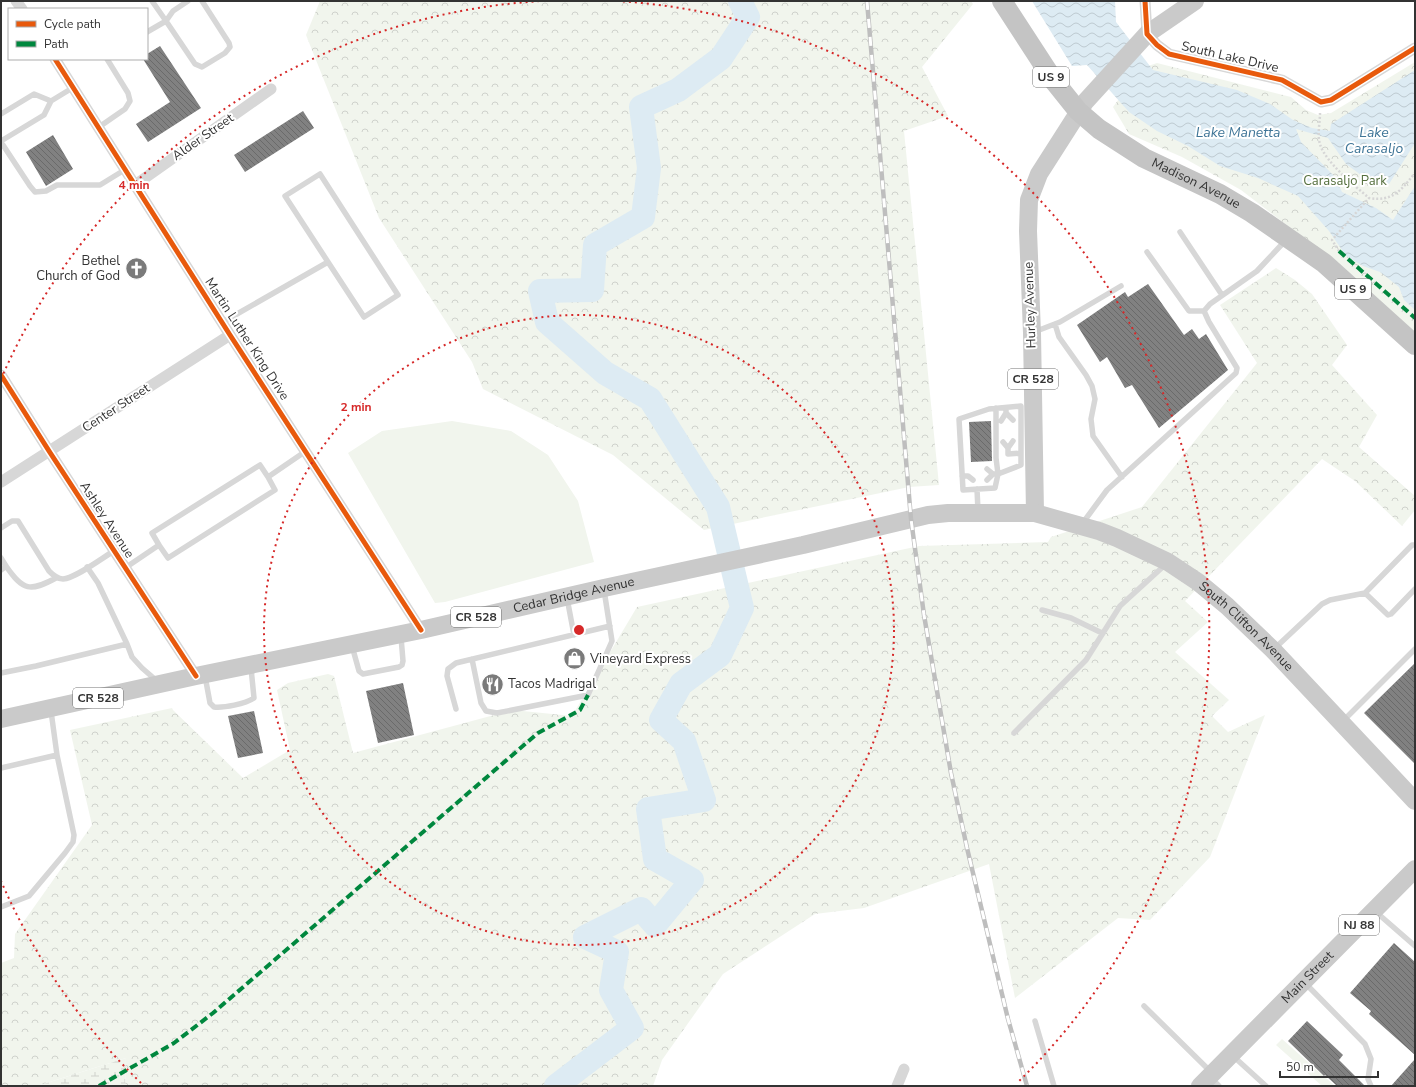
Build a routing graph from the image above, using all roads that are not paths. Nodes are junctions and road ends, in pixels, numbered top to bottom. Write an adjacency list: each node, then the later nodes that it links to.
1 (152, 1): 7 (lane)
2 (188, 1): 7 (lane)
3 (202, 1): 7 (lane)
4 (1002, 1): 16 (highway, Madison Avenue / US 9)
5 (1145, 1): 9 (street)
6 (1195, 1): 9 (main road, CR 528)
7 (166, 21): 8 (lane)
8 (148, 31)
9 (1146, 36): 10 (street, South Lake Drive); 16 (main road, CR 528)
10 (1415, 48)
11 (56, 60): 13 (street, Martin Luther King Drive)
12 (108, 60): 18 (lane)
13 (74, 87): 15 (lane); 18 (street, Martin Luther King Drive)
14 (271, 89): 21 (street, Alder Street)
15 (51, 101): 17 (lane); 19 (lane)
16 (1081, 108): 23 (highway, Madison Avenue / US 9); 31 (main road, Hurley Avenue / CR 528)
17 (1, 114)
18 (99, 127): 20 (street, Martin Luther King Drive)
19 (1, 142): 20 (lane)
20 (126, 169): 21 (street, Martin Luther King Drive)
21 (135, 184): 29 (street, Martin Luther King Drive)
22 (1180, 232): 27 (lane)
23 (1288, 238): 27 (lane); 33 (highway, Madison Avenue / US 9)
24 (1147, 252): 28 (lane)
25 (328, 262): 25 (lane); 29 (lane)
26 (1121, 286): 30 (lane)
27 (1222, 295): 28 (lane)
28 (1204, 311): 51 (lane)
29 (223, 322): 32 (street, Martin Luther King Drive)
30 (1055, 324): 31 (lane); 51 (lane)
31 (1032, 333): 35 (main road, Hurley Avenue / CR 528)
32 (230, 334): 43 (street, Center Street); 44 (street, Martin Luther King Drive)
33 (1415, 345)
34 (1, 375): 43 (street, Ashley Avenue)
35 (1027, 406): 37 (lane); 45 (main road, Hurley Avenue / CR 528)
36 (996, 408): 37 (lane); 48 (lane); 49 (lane)
37 (1006, 410): 38 (lane); 39 (lane)
38 (1001, 420)
39 (1013, 420)
40 (1014, 441): 42 (lane)
41 (1003, 442): 42 (lane)
42 (1008, 448): 45 (lane)
43 (49, 451): 54 (street, Center Street); 62 (street, Ashley Avenue)
44 (306, 451): 50 (lane); 75 (street, Martin Luther King Drive)
45 (1025, 461): 48 (lane); 57 (main road, Hurley Avenue / CR 528)
46 (987, 469): 48 (lane)
47 (973, 470): 49 (lane)
48 (995, 474): 53 (lane); 55 (lane)
49 (965, 476): 52 (lane); 55 (lane)
50 (268, 477): 61 (lane); 61 (lane)
51 (1122, 477): 58 (lane)
52 (973, 480)
53 (987, 480)
54 (1, 482)
55 (977, 489): 56 (lane)
56 (979, 513): 57 (main road, CR 528); 69 (main road, Cedar Bridge Avenue / CR 528)
57 (1035, 513): 58 (main road, South Clifton Avenue)
58 (1081, 526): 64 (main road, South Clifton Avenue)
59 (1, 528): 68 (lane)
60 (1415, 545): 71 (lane)
61 (160, 546): 67 (lane)
62 (114, 551): 65 (lane); 67 (street, Ashley Avenue)
63 (1, 558): 66 (lane)
64 (1168, 562): 76 (lane); 82 (main road, South Clifton Avenue)
65 (87, 567): 68 (lane); 79 (lane)
66 (4, 568): 68 (lane)
67 (125, 568): 86 (street, Ashley Avenue)
68 (56, 578)
69 (604, 588): 72 (main road, Cedar Bridge Avenue / CR 528); 74 (lane)
70 (1415, 589): 71 (lane)
71 (1365, 594): 82 (lane)
72 (567, 596): 75 (main road, Cedar Bridge Avenue / CR 528); 78 (lane)
73 (1042, 610): 76 (lane)
74 (610, 626): 78 (lane); 83 (lane)
75 (421, 630): 77 (main road, Cedar Bridge Avenue / CR 528)
76 (1102, 633): 92 (lane)
77 (400, 634): 80 (main road, Cedar Bridge Avenue / CR 528); 80 (lane)
78 (574, 635): 83 (lane)
79 (126, 644): 85 (lane); 87 (lane)
80 (352, 645): 84 (main road, Cedar Bridge Avenue / CR 528)
81 (1415, 649): 91 (lane)
82 (1273, 650): 91 (main road, South Clifton Avenue)
83 (472, 659): 89 (lane)
84 (250, 665): 86 (main road, Cedar Bridge Avenue / CR 528); 86 (lane)
85 (1, 673)
86 (200, 675): 87 (main road, Cedar Bridge Avenue / CR 528)
87 (160, 684): 88 (main road, Cedar Bridge Avenue / CR 528)
88 (50, 708): 90 (main road, Cedar Bridge Avenue / CR 528); 93 (lane)
89 (456, 709)
90 (1, 719)
91 (1342, 723): 95 (main road, South Clifton Avenue)
92 (1014, 733)
93 (57, 755): 94 (lane); 97 (lane)
94 (1, 768)
95 (1415, 801)
96 (1415, 869): 98 (main road, Main Street / NJ 88)
97 (1, 907)
98 (1374, 910): 99 (lane); 100 (main road, Main Street / NJ 88)
99 (1415, 946)
100 (1304, 982): 103 (main road, Main Street / NJ 88); 109 (lane)
101 (1144, 1006): 105 (lane)
102 (1036, 1021): 107 (lane)
103 (1232, 1054): 105 (main road, Main Street / NJ 88); 108 (lane)
104 (904, 1069): 106 (street)
105 (1210, 1081)
106 (897, 1086)
107 (1054, 1086)
108 (1266, 1086)
109 (1371, 1086)

